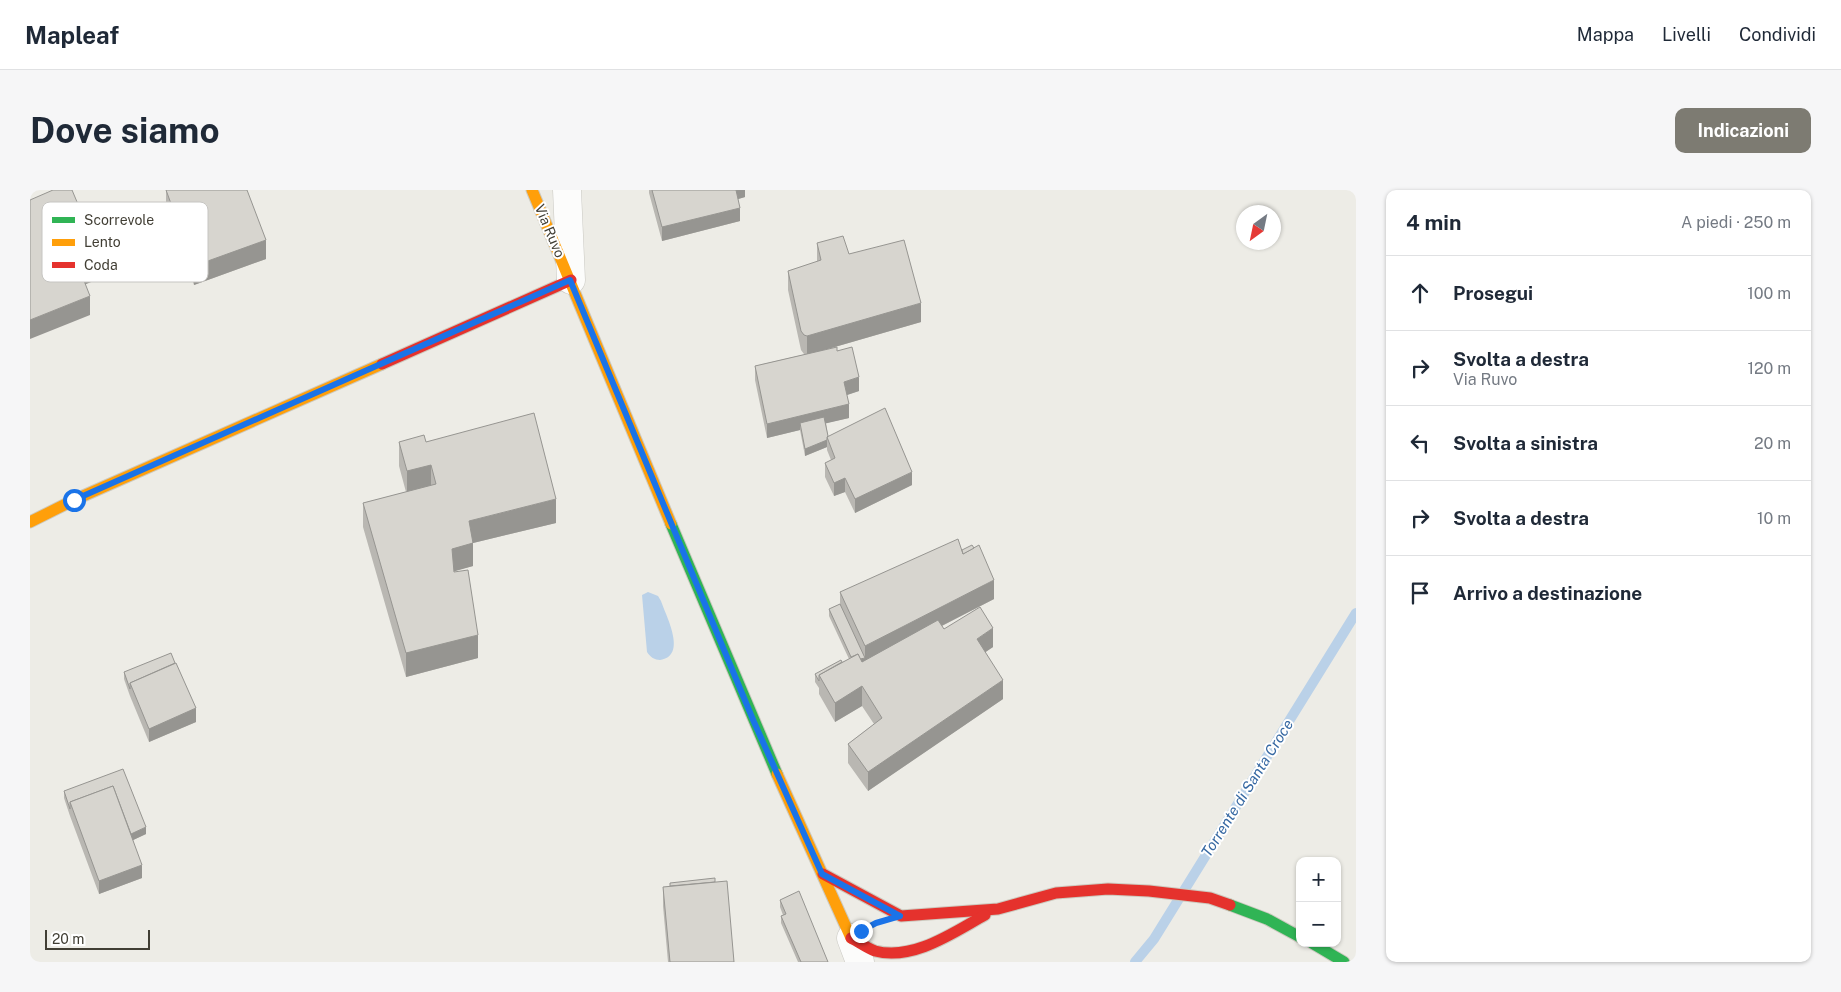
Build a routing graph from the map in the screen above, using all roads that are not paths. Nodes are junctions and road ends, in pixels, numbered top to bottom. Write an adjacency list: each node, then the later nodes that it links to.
1 (532, 190): 3 (main road, Via Ruvo)
2 (567, 190): 3 (street)
3 (570, 280): 4 (main road); 5 (main road, Via Ruvo)
4 (30, 522)
5 (822, 874): 7 (main road); 10 (main road, Via Ruvo)
6 (998, 909): 7 (main road); 9 (main road); 12 (main road)
7 (900, 916): 8 (main road)
8 (884, 921)
9 (1296, 935)
10 (857, 944): 12 (main road)
11 (1319, 947): 13 (main road)
12 (914, 955)
13 (1344, 962)

